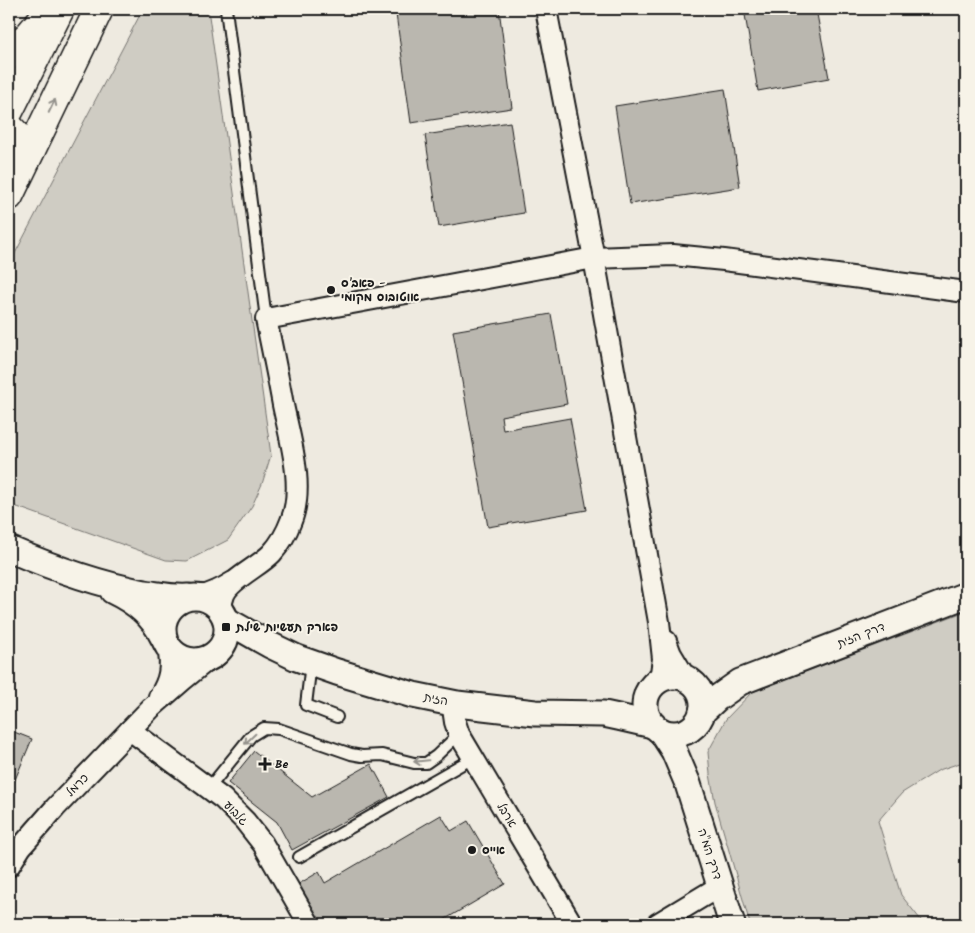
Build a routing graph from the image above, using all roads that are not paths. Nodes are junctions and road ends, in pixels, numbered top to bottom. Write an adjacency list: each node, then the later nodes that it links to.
1 (51, 9): 6 (main road)
2 (60, 9): 7 (main road)
3 (99, 9): 9 (main road, one-way to 3)
4 (226, 9): 13 (lane)
5 (546, 9): 11 (street)
6 (9, 55)
7 (9, 111)
8 (9, 127): 9 (main road)
9 (20, 149): 10 (main road)
10 (9, 196)
11 (594, 258): 12 (street); 13 (street); 22 (street)
12 (966, 292)
13 (266, 319): 17 (street)
14 (9, 549): 16 (street)
15 (9, 554): 16 (street)
16 (38, 562): 18 (street)
17 (239, 579): 20 (street); 21 (street)
18 (91, 580): 20 (street); 23 (street)
19 (966, 595): 26 (street, דרך הזית)
20 (194, 597): 21 (street); 23 (street)
21 (224, 615): 24 (street); 25 (street, הזית)
22 (659, 622): 27 (street); 28 (street)
23 (166, 642): 24 (street); 30 (street, כרמל)
24 (213, 656): 25 (street, הזית); 30 (street, כרמל)
25 (304, 661): 29 (street, הזית); 32 (lane)
26 (756, 676): 27 (street, דרך הזית); 33 (street, דרך הזית)
27 (688, 680): 28 (street); 33 (street)
28 (658, 682): 31 (street, הזית); 34 (street)
29 (452, 702): 31 (street, הזית); 36 (street, ארבל)
30 (151, 708): 35 (street, כרמל)
31 (579, 714): 34 (street, הזית)
32 (337, 717)
33 (697, 720): 34 (street); 38 (street, דרך המ"ה)
34 (657, 728): 38 (street, דרך המ"ה)
35 (130, 730): 39 (street, גלבוע); 41 (street, כרמל)
36 (459, 734): 37 (street, ארבל); 39 (lane, one-way to 39)
37 (473, 758): 40 (lane); 44 (street, ארבל)
38 (688, 784): 42 (street, דרך המ"ה)
39 (208, 788): 43 (street, גלבוע)
40 (299, 857)
41 (9, 866)
42 (720, 886): 45 (street); 46 (street, דרך המ"ה)
43 (309, 924)
44 (572, 924)
45 (657, 924)
46 (732, 924)

